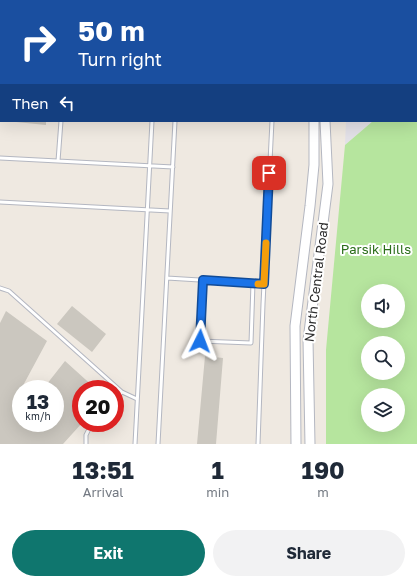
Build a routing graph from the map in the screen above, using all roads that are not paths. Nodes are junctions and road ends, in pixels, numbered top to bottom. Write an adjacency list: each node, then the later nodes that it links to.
1 (61, 122): 8 (lane)
2 (152, 122): 9 (lane)
3 (175, 122): 10 (lane)
4 (272, 122): 17 (lane)
5 (314, 122): 27 (main road, North Central Road)
6 (325, 122): 28 (main road, North Central Road)
7 (0, 158): 8 (lane)
8 (58, 161): 9 (lane)
9 (150, 166): 10 (lane); 12 (lane)
10 (173, 167): 13 (lane)
11 (0, 202): 12 (lane)
12 (147, 210): 13 (lane); 21 (lane)
13 (170, 211): 14 (lane)
14 (167, 278): 15 (lane); 25 (lane)
15 (203, 280): 16 (lane); 16 (lane)
16 (253, 283): 17 (lane)
17 (264, 284): 26 (lane)
18 (0, 288): 19 (lane)
19 (109, 380)
20 (124, 393): 21 (lane)
21 (137, 399): 24 (lane)
22 (88, 432): 23 (lane)
23 (86, 444)
24 (135, 444)
25 (158, 444)
26 (258, 444)
27 (296, 444)
28 (310, 444)

